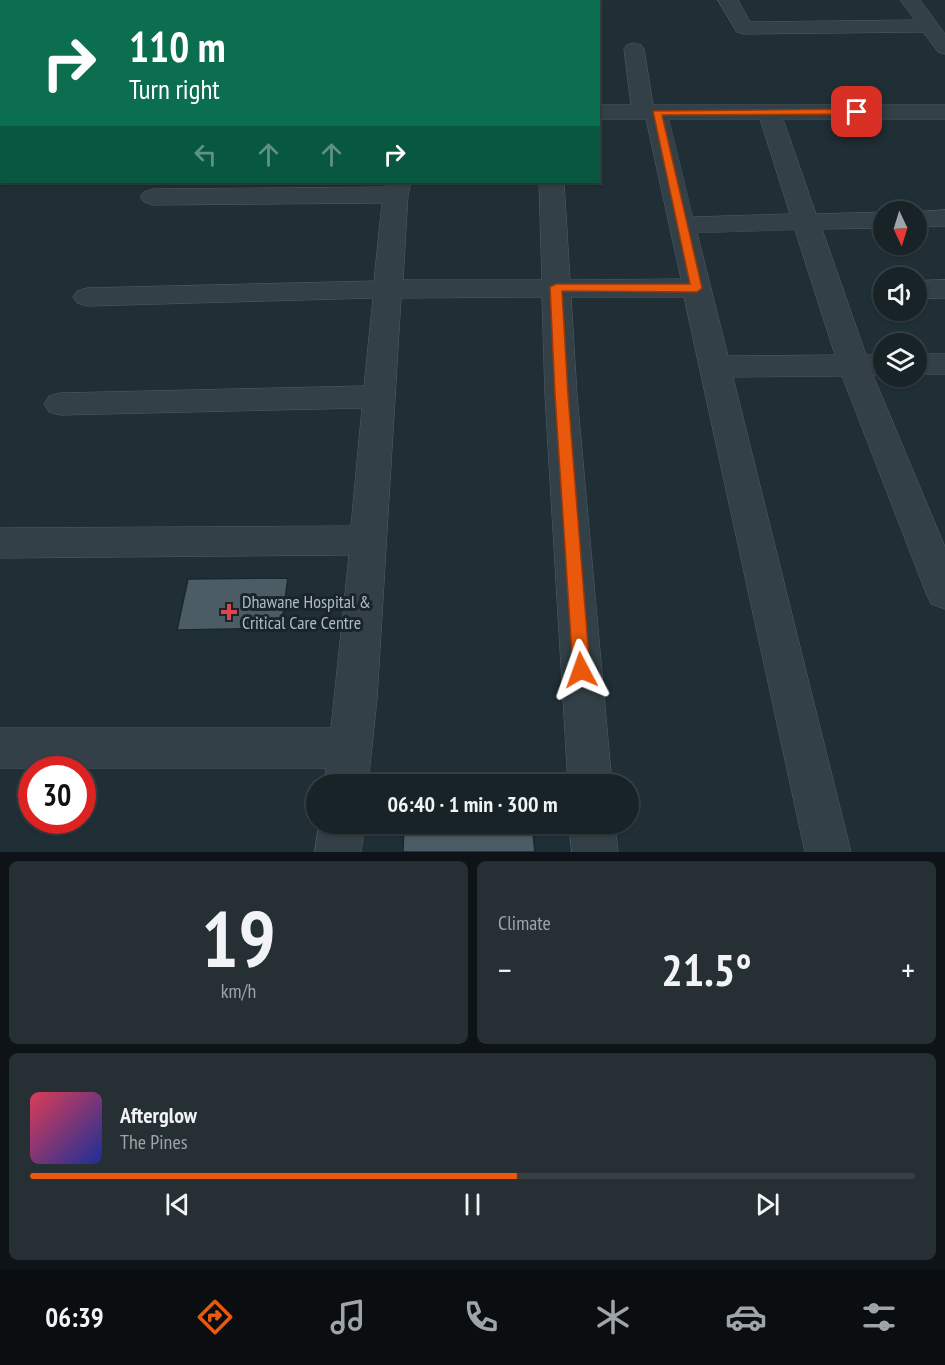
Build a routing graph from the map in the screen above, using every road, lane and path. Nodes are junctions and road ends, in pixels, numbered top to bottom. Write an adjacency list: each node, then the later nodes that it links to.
1 (728, 0): 3 (street)
2 (910, 0): 3 (street)
3 (929, 26): 4 (street)
4 (945, 48)
5 (634, 49): 7 (street)
6 (600, 112): 7 (street)
7 (649, 112): 8 (street); 17 (street)
8 (769, 112): 9 (street); 16 (street)
9 (945, 112)
10 (552, 183): 18 (street)
11 (397, 188): 12 (street); 20 (street)
12 (153, 197)
13 (945, 218): 14 (street)
14 (927, 219)
15 (873, 220): 16 (street)
16 (807, 223): 17 (street); 26 (street)
17 (682, 225): 19 (street)
18 (556, 287): 19 (street); 20 (street); 35 (street)
19 (697, 288): 27 (street)
20 (390, 289): 23 (street); 28 (street)
21 (945, 289): 22 (street)
22 (927, 290)
23 (87, 297)
24 (927, 364): 25 (street)
25 (945, 364)
26 (869, 365): 27 (street); 32 (street)
27 (714, 367): 40 (street)
28 (381, 397): 29 (street); 30 (street)
29 (60, 404)
30 (369, 540): 31 (street); 34 (street)
31 (0, 543)
32 (945, 593)
33 (0, 748): 34 (street)
34 (348, 766)
35 (589, 774)
36 (341, 834): 38 (street)
37 (593, 834): 39 (street)
38 (338, 852)
39 (595, 852)
40 (828, 852)

